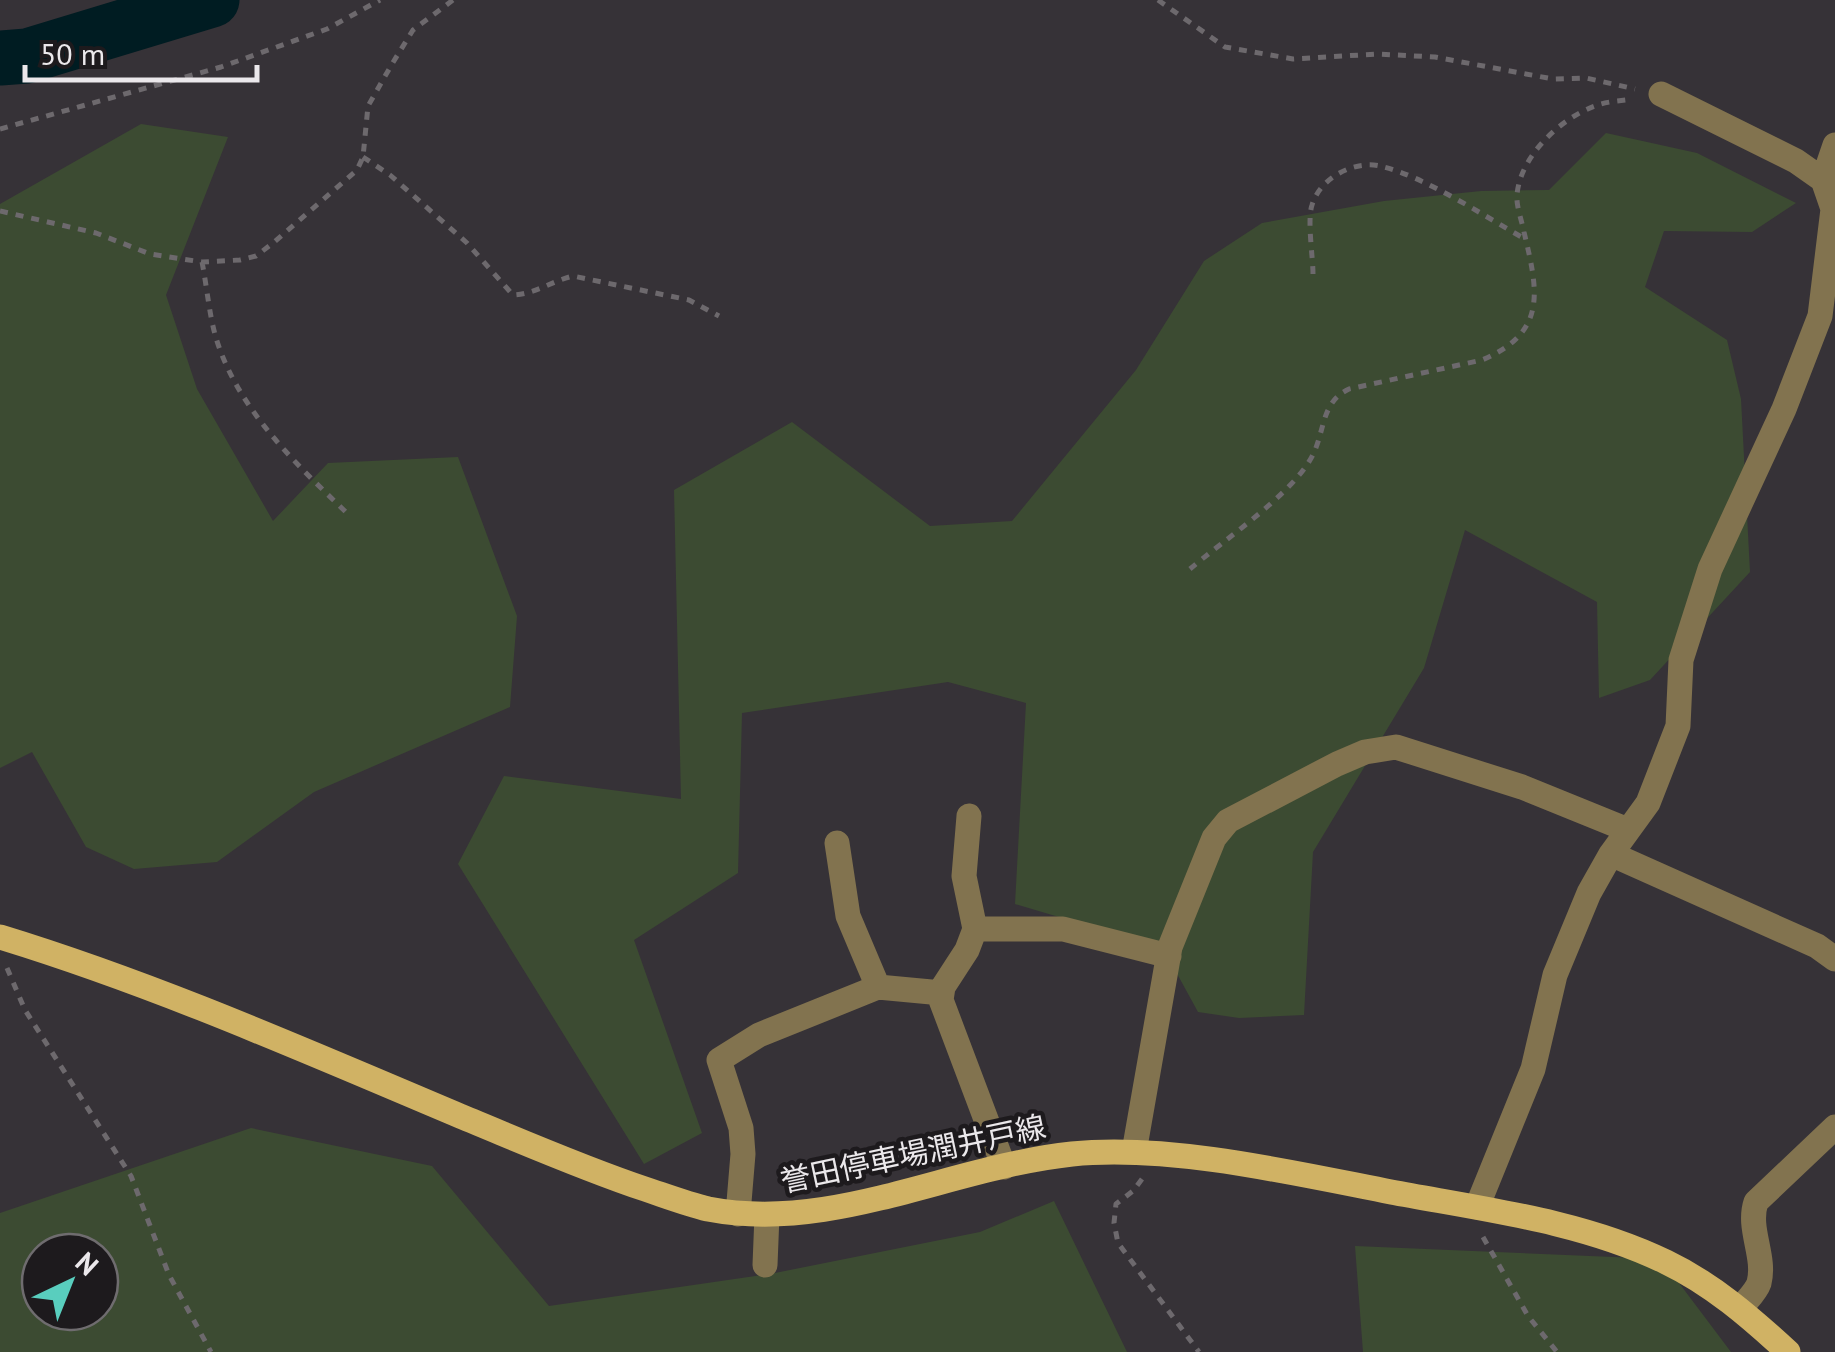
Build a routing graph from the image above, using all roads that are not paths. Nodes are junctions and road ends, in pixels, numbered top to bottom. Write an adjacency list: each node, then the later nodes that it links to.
1 (1661, 94): 3 (street)
2 (1835, 145): 3 (street)
3 (1823, 180): 4 (street)
4 (1833, 233): 6 (street)
5 (969, 816): 9 (street)
6 (1628, 830): 8 (street); 11 (street)
7 (837, 843): 13 (street)
8 (1611, 854): 12 (street); 18 (street)
9 (975, 929): 11 (street); 14 (street)
10 (0, 937): 19 (main road, 誉田停車場潤井戸線)
11 (1169, 956): 16 (street)
12 (1835, 959)
13 (878, 987): 14 (street); 19 (street)
14 (942, 993): 17 (street)
15 (1835, 1127): 22 (street)
16 (1134, 1152): 17 (main road, 誉田停車場潤井戸線); 18 (main road, 誉田停車場潤井戸線)
17 (1004, 1167): 20 (main road, 誉田停車場潤井戸線)
18 (1477, 1207): 22 (main road, 誉田停車場潤井戸線)
19 (738, 1214): 20 (main road, 誉田停車場潤井戸線)
20 (767, 1215): 21 (street)
21 (766, 1265)
22 (1740, 1309): 23 (main road, 誉田停車場潤井戸線)
23 (1788, 1352)

